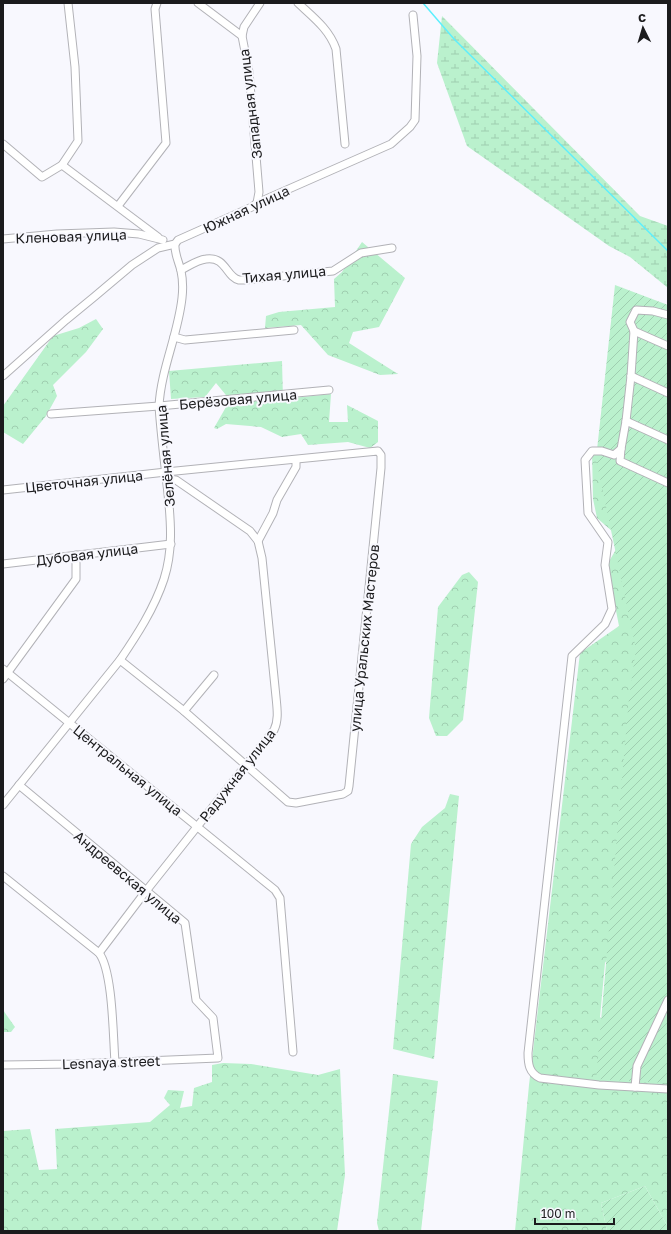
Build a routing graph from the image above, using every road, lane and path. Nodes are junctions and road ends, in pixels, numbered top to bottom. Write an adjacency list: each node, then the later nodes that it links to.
1 (68, 3): 10 (street)
2 (157, 3): 12 (street)
3 (198, 3): 7 (street, Западная улица)
4 (260, 3): 7 (street)
5 (298, 3): 9 (street)
6 (413, 15): 11 (street, Южная улица)
7 (242, 36): 11 (street, Западная улица)
8 (3, 144): 10 (street)
9 (345, 144)
10 (62, 165): 12 (street)
11 (257, 203): 15 (street, Южная улица)
12 (118, 206): 14 (street)
13 (3, 239): 14 (street, Кленовая улица)
14 (163, 240): 15 (street)
15 (175, 244): 17 (street, Зелёная улица); 23 (street, Южная улица)
16 (392, 248): 17 (street, Тихая улица)
17 (181, 270): 21 (street, Зелёная улица)
18 (668, 315): 20 (street)
19 (294, 330): 21 (street)
20 (634, 330): 22 (street); 24 (street)
21 (174, 337): 27 (street, Зелёная улица)
22 (668, 346)
23 (3, 376)
24 (631, 376): 26 (street); 29 (street)
25 (329, 390): 27 (street, Берёзовая улица)
26 (668, 393)
27 (159, 406): 28 (street, Берёзовая улица); 33 (street, Зелёная улица)
28 (51, 414)
29 (626, 421): 30 (street); 31 (street)
30 (668, 440)
31 (621, 449): 34 (street); 57 (street)
32 (296, 460): 33 (street, Цветочная улица); 36 (street); 45 (street, улица Уральских Мастеров)
33 (166, 476): 35 (street, Цветочная улица); 36 (street); 37 (street, Зелёная улица)
34 (668, 483)
35 (3, 490)
36 (258, 541): 45 (street, Радужная улица)
37 (171, 544): 38 (street, Дубовая улица); 40 (street, Зелёная улица)
38 (76, 555): 39 (street, Дубовая улица); 41 (street)
39 (3, 564)
40 (120, 660): 43 (street); 44 (street, Зелёная улица)
41 (5, 674): 44 (street, Центральная улица)
42 (214, 675): 43 (street)
43 (184, 711): 45 (street)
44 (70, 723): 46 (street, Зелёная улица); 48 (street, Центральная улица)
45 (245, 765): 48 (street, Радужная улица)
46 (19, 786): 47 (street, Зелёная улица); 50 (street, Андреевская улица)
47 (3, 805)
48 (197, 827): 50 (street, Радужная улица); 53 (street, Центральная улица)
49 (3, 876): 51 (street)
50 (146, 891): 51 (street, Радужная улица); 54 (street, Андреевская улица)
51 (99, 953): 55 (street)
52 (668, 1000): 57 (street)
53 (293, 1052)
54 (218, 1058): 55 (street, Lesnaya street)
55 (115, 1062): 56 (street, Lesnaya street)
56 (3, 1064)
57 (635, 1087): 58 (street)
58 (668, 1089)

